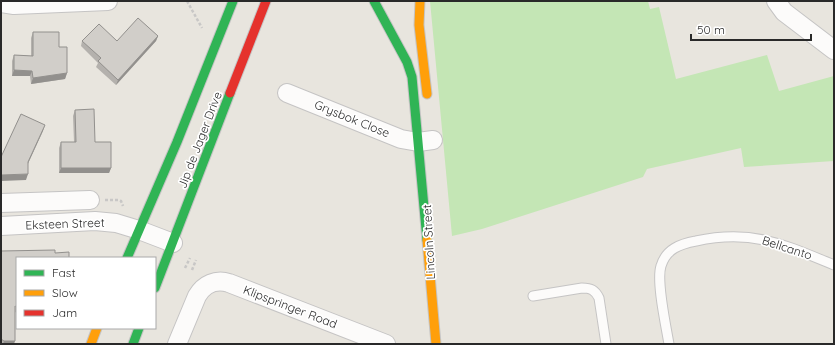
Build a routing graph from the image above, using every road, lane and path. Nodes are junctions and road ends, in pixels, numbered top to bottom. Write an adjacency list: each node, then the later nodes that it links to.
1 (108, 1): 8 (street)
2 (187, 1): 9 (path)
3 (233, 1): 19 (main road, Jip de Jager Drive)
4 (266, 1): 20 (main road, Jip de Jager Drive)
5 (374, 1): 13 (main road, Lincoln Street)
6 (420, 1): 12 (main road)
7 (776, 1): 10 (street)
8 (1, 3)
9 (202, 28)
10 (834, 50)
11 (286, 93): 13 (street, Grysbok Close)
12 (428, 101)
13 (429, 140): 35 (main road, Lincoln Street)
14 (90, 200): 16 (street, Eksteen Street)
15 (112, 200): 17 (path)
16 (1, 203)
17 (123, 206)
18 (1, 226): 19 (street, Eksteen Street)
19 (139, 230): 20 (street, Eksteen Street); 21 (main road, Jip de Jager Drive)
20 (173, 243): 27 (main road, Jip de Jager Drive)
21 (127, 257)
22 (190, 258): 25 (path)
23 (196, 260): 26 (path)
24 (834, 265): 37 (lane, Bellcanto)
25 (185, 268)
26 (192, 270)
27 (156, 286)
28 (532, 296): 36 (lane)
29 (97, 329): 32 (main road)
30 (139, 329): 33 (main road)
31 (382, 343): 34 (street, Klipspringer Road)
32 (91, 344)
33 (133, 344)
34 (177, 344)
35 (436, 344)
36 (606, 344)
37 (669, 344)

